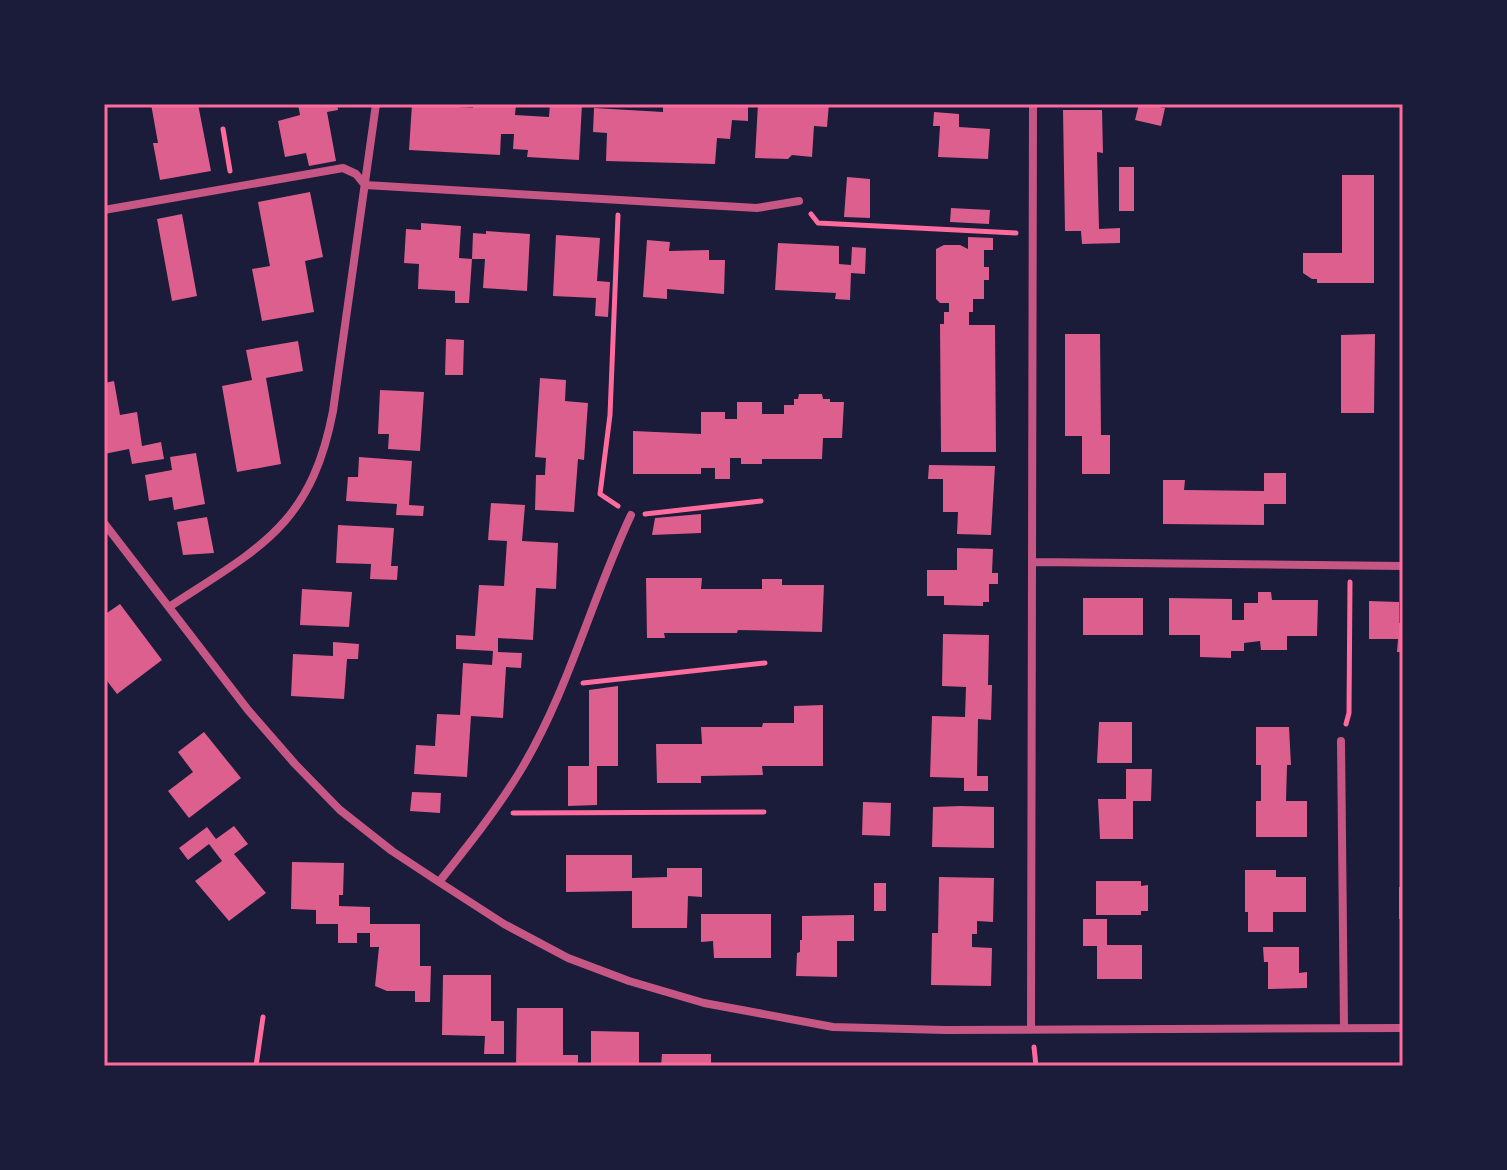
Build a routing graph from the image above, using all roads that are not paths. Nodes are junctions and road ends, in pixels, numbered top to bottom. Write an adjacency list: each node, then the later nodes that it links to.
1 (376, 104): 3 (street)
2 (1033, 104): 8 (street)
3 (365, 185): 4 (street); 5 (street); 10 (street)
4 (799, 201)
5 (104, 210)
6 (631, 515): 12 (street)
7 (104, 523): 10 (street)
8 (1034, 562): 9 (street); 15 (street)
9 (1403, 566)
10 (169, 607): 12 (street)
11 (1341, 741): 13 (street)
12 (439, 882): 15 (street)
13 (1344, 1027): 14 (street); 15 (street)
14 (1403, 1028)
15 (1031, 1029)

